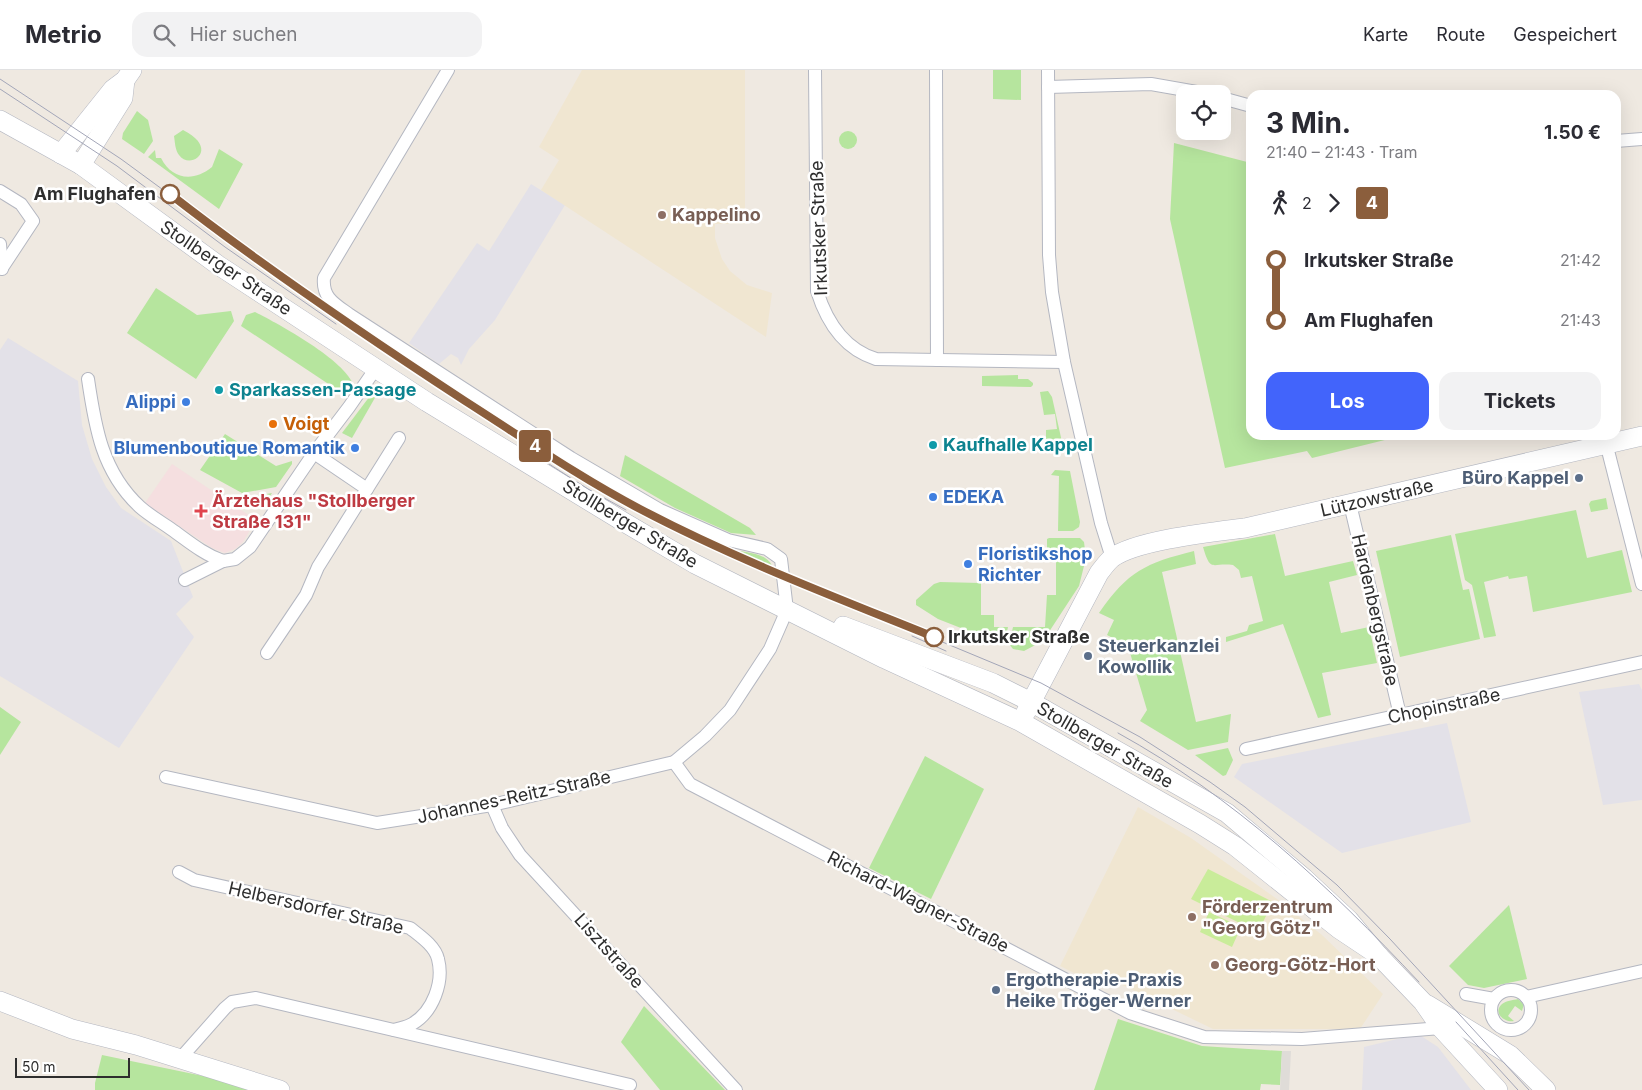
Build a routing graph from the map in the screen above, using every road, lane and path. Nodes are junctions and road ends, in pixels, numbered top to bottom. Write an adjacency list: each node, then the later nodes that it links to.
1 (448, 70): 33 (street)
2 (815, 70): 18 (street, Irkutsker Straße)
3 (936, 70): 18 (street)
4 (1048, 70): 6 (street)
5 (129, 75): 13 (main road); 14 (main road)
6 (1048, 87): 7 (street); 19 (street)
7 (1176, 88)
8 (1231, 100): 9 (street)
9 (1246, 105)
10 (0, 120): 13 (main road, Stollberger Straße)
11 (1642, 139): 12 (street)
12 (1621, 141)
13 (61, 154): 14 (main road, Stollberger Straße)
14 (80, 165): 20 (main road, Stollberger Straße)
15 (0, 192): 17 (street)
16 (0, 244): 17 (street)
17 (1, 270)
18 (937, 360): 19 (street, Irkutsker Straße)
19 (1064, 362): 29 (street)
20 (376, 368): 26 (street); 33 (main road, Stollberger Straße)
21 (88, 379): 30 (street)
22 (1642, 436): 24 (main road, Lützowstraße)
23 (400, 438): 27 (street)
24 (1621, 438)
25 (1606, 440): 28 (main road, Lützowstraße); 32 (street)
26 (314, 452): 27 (street); 30 (street)
27 (367, 489): 34 (street)
28 (1350, 504): 29 (main road, Lützowstraße); 37 (street, Hardenbergstraße)
29 (1112, 558): 36 (main road)
30 (223, 561): 31 (street)
31 (185, 580)
32 (1642, 584)
33 (787, 610): 36 (main road, Stollberger Straße); 38 (main road, Stollberger Straße); 40 (street, Johannes-Reitz-Straße)
34 (266, 653)
35 (1642, 662): 37 (street, Chopinstraße)
36 (1031, 702): 38 (main road); 44 (main road, Stollberger Straße)
37 (1400, 715): 39 (street, Chopinstraße)
38 (1021, 722): 44 (main road, Stollberger Straße)
39 (1246, 749)
40 (674, 762): 42 (street, Johannes-Reitz-Straße); 51 (street, Richard-Wagner-Straße)
41 (166, 778): 42 (street, Johannes-Reitz-Straße)
42 (492, 805): 56 (street, Lisztstraße)
43 (179, 872): 52 (street, Helbersdorfer Straße)
44 (1378, 955): 50 (main road, Stollberger Straße)
45 (1642, 971): 47 (street)
46 (1466, 994): 48 (street)
47 (1526, 997): 48 (street); 48 (street)
48 (1494, 999)
49 (0, 1001): 53 (main road)
50 (1423, 1002): 51 (main road, Stollberger Straße); 58 (main road, Stollberger Straße)
51 (1441, 1028): 57 (main road, Stollberger Straße)
52 (394, 1030): 53 (street); 54 (street)
53 (179, 1060): 55 (main road)
54 (630, 1085)
55 (280, 1090)
56 (736, 1090)
57 (1498, 1090)
58 (1546, 1090)

